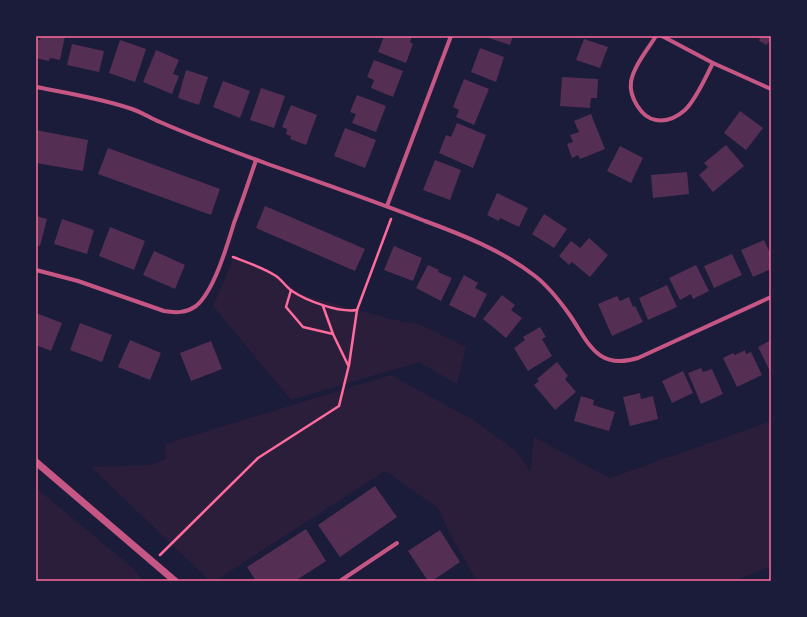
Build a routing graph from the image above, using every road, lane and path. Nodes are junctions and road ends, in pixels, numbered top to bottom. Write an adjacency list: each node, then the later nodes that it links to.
1 (451, 36): 8 (street)
2 (656, 36): 4 (street)
3 (662, 36): 4 (street)
4 (713, 63): 6 (street)
5 (36, 87): 7 (street)
6 (771, 89)
7 (256, 160): 8 (street); 10 (street)
8 (387, 206): 9 (street)
9 (395, 209): 13 (street); 15 (path)
10 (224, 254): 11 (street); 12 (path)
11 (36, 270)
12 (290, 290): 14 (path); 16 (path)
13 (771, 298)
14 (323, 306): 15 (path); 16 (path)
15 (357, 310): 17 (path)
16 (333, 334): 17 (path)
17 (348, 365): 20 (path)
18 (36, 462): 20 (street)
19 (397, 543): 22 (street)
20 (153, 562): 21 (street)
21 (175, 581)
22 (340, 581)

